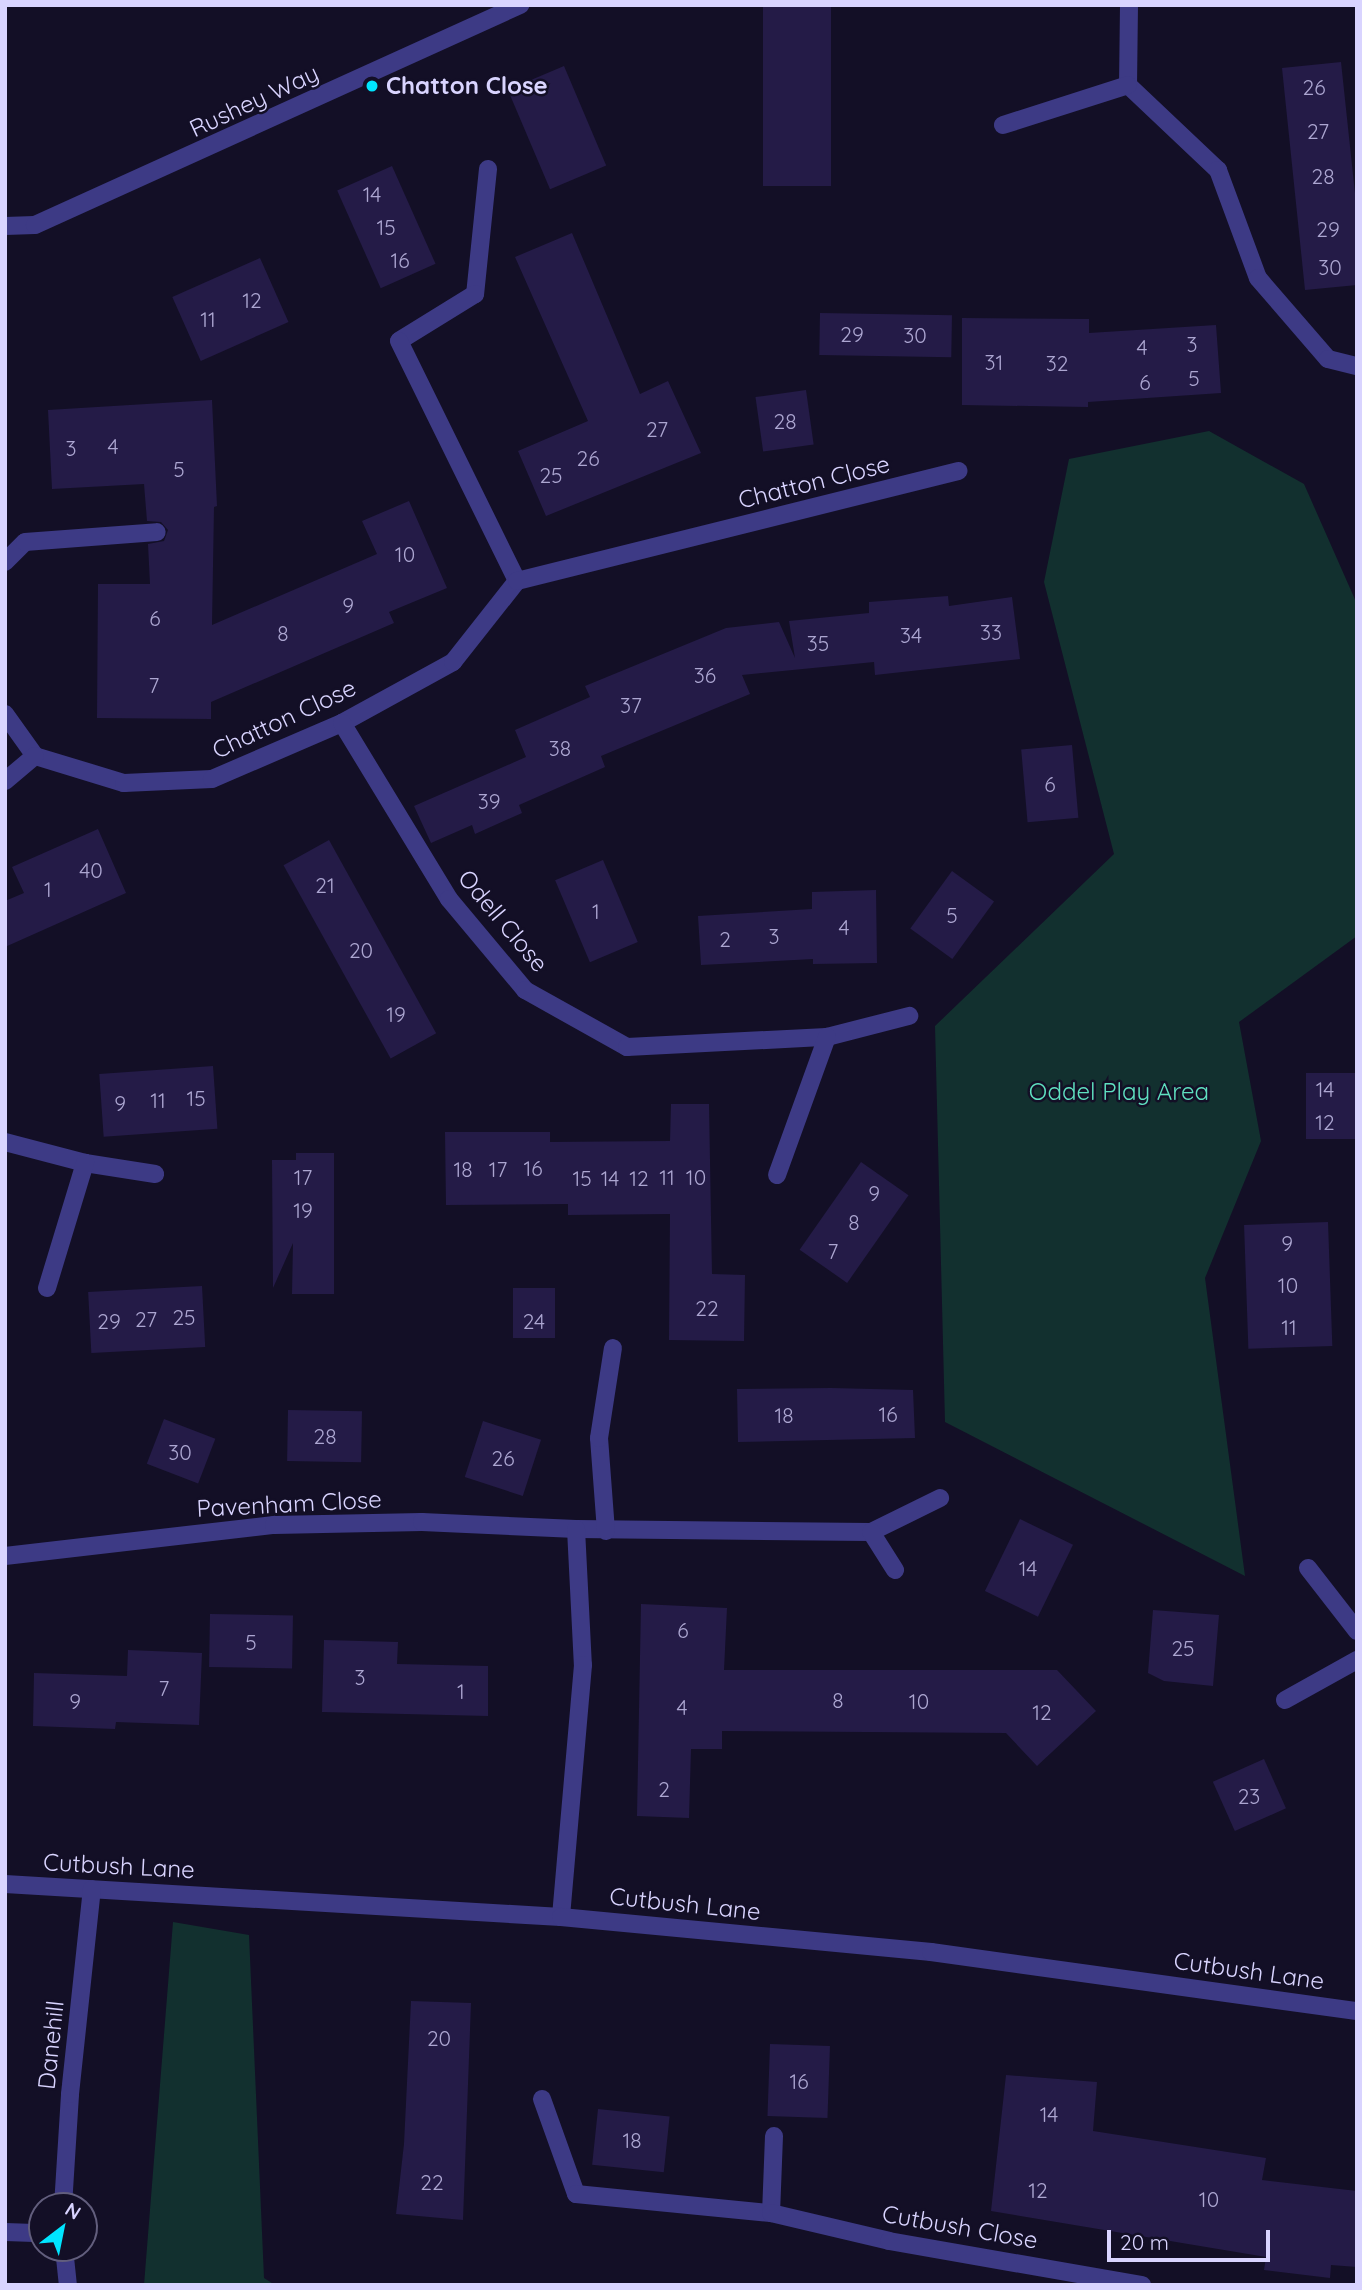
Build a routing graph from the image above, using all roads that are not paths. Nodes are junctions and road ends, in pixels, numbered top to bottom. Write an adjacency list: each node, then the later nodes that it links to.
1 (520, 5): 6 (street, Rushey Way)
2 (1129, 5): 3 (street)
3 (1128, 85): 4 (street); 7 (street)
4 (1003, 125)
5 (488, 169): 11 (street)
6 (5, 226)
7 (1357, 366)
8 (959, 471): 11 (street, Chatton Close)
9 (157, 532): 10 (street)
10 (5, 562)
11 (517, 581): 13 (street, Chatton Close)
12 (5, 714): 14 (street)
13 (342, 723): 14 (street, Chatton Close); 17 (street, Odell Close)
14 (35, 756): 15 (street)
15 (5, 781)
16 (909, 1016): 17 (street, Odell Close)
17 (827, 1037): 21 (street)
18 (5, 1142): 19 (street)
19 (85, 1163): 20 (street); 22 (street)
20 (155, 1174)
21 (776, 1175)
22 (47, 1288)
23 (612, 1348): 26 (street)
24 (940, 1498): 27 (street, Pavenham Close)
25 (576, 1529): 26 (street, Pavenham Close); 28 (street, Pavenham Close); 36 (street)
26 (606, 1531): 27 (street, Pavenham Close)
27 (871, 1532): 30 (street)
28 (5, 1556)
29 (1308, 1568): 31 (street)
30 (895, 1570)
31 (1357, 1631)
32 (1357, 1660): 33 (street)
33 (1285, 1700)
34 (5, 1884): 35 (street, Cutbush Lane)
35 (92, 1889): 36 (street, Cutbush Lane); 40 (street, Danehill)
36 (561, 1917): 37 (street, Cutbush Lane)
37 (1357, 2011)
38 (542, 2099): 41 (street, Cutbush Close)
39 (774, 2136): 41 (street)
40 (65, 2192)
41 (771, 2213): 46 (street, Cutbush Close)
42 (5, 2232): 43 (street)
43 (28, 2233)
44 (66, 2262): 45 (street)
45 (68, 2285)
46 (1142, 2285)

